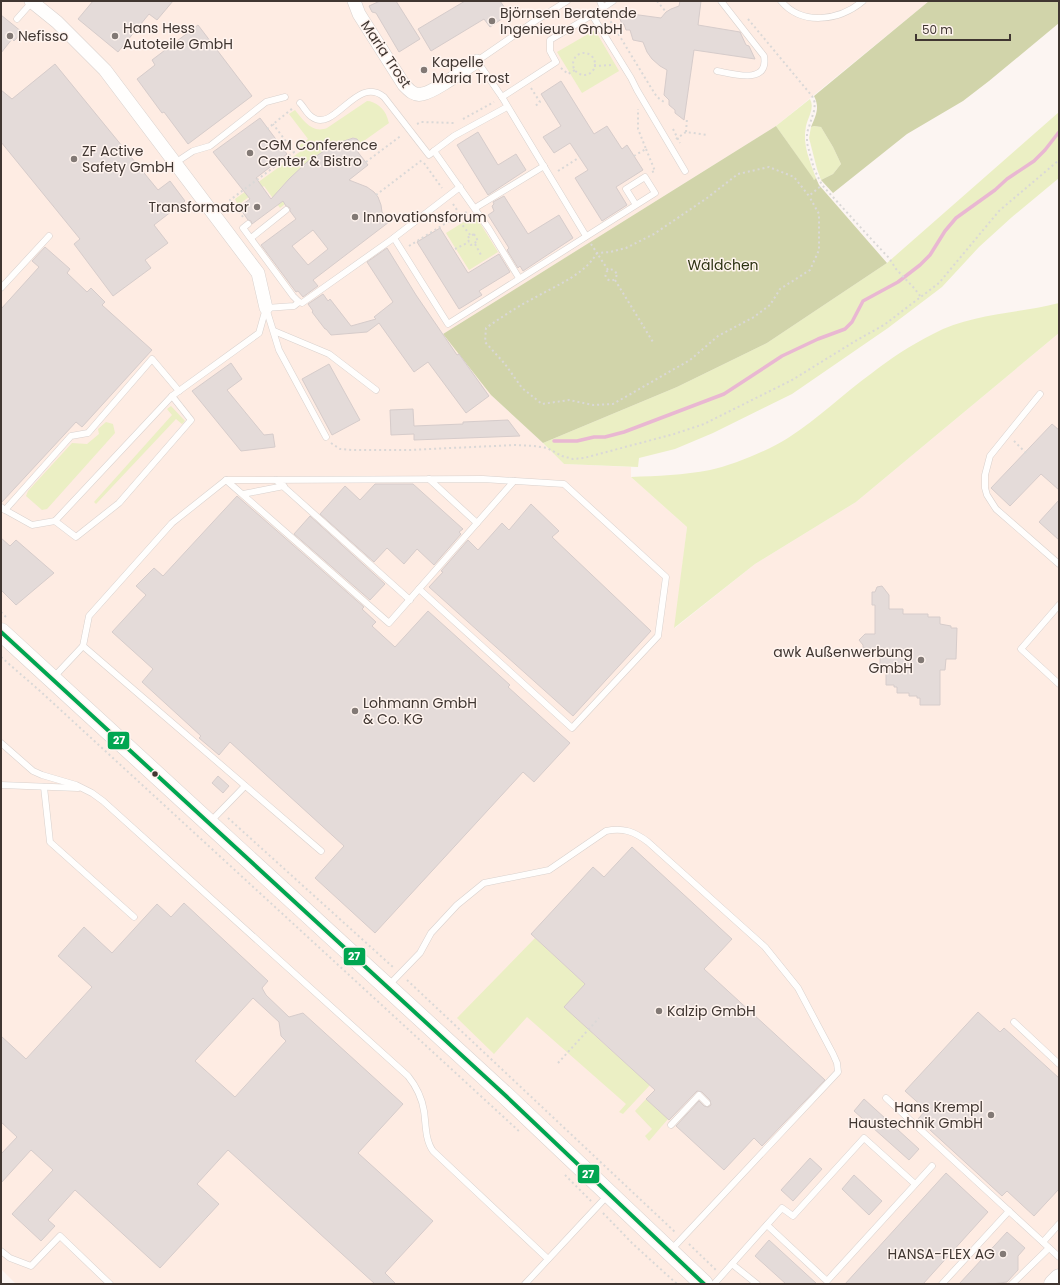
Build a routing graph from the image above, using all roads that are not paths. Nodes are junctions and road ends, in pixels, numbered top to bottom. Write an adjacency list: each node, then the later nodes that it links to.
1 (354, 1): 12 (street, Maria Trost)
2 (567, 1): 12 (lane, Maria Trost)
3 (600, 1): 9 (lane)
4 (613, 1): 9 (lane)
5 (721, 1): 13 (lane)
6 (781, 1): 7 (lane)
7 (863, 1)
8 (32, 2): 11 (lane); 19 (street)
9 (603, 9): 10 (lane)
10 (592, 16): 15 (lane); 21 (lane)
11 (17, 19)
12 (478, 61): 15 (lane)
13 (717, 71)
14 (285, 97): 19 (lane)
15 (502, 97): 17 (lane)
16 (300, 102): 18 (lane)
17 (507, 107): 18 (lane); 20 (lane)
18 (432, 153): 22 (lane)
19 (175, 163): 34 (street)
20 (544, 166): 24 (lane); 28 (lane)
21 (685, 171)
22 (460, 187): 24 (lane); 30 (lane)
23 (636, 205): 23 (lane); 28 (lane)
24 (475, 208): 31 (lane)
25 (286, 210): 29 (lane)
26 (248, 224): 29 (lane)
27 (49, 236): 32 (lane)
28 (586, 236): 31 (lane)
29 (250, 238): 33 (lane)
30 (394, 238): 31 (lane); 33 (lane)
31 (519, 278)
32 (1, 288)
33 (299, 302): 34 (lane)
34 (266, 308): 35 (lane); 37 (lane)
35 (274, 331): 36 (lane); 40 (lane)
36 (376, 390)
37 (179, 391): 39 (lane); 47 (lane)
38 (1040, 394): 50 (lane)
39 (172, 396): 48 (lane); 48 (lane)
40 (326, 437)
41 (429, 479): 43 (lane); 44 (lane); 49 (lane)
42 (226, 480): 43 (lane); 46 (lane); 55 (lane)
43 (276, 480): 45 (lane)
44 (514, 481): 49 (lane); 51 (lane)
45 (284, 486): 46 (lane); 52 (lane)
46 (243, 494): 52 (lane)
47 (3, 508): 48 (lane)
48 (55, 521)
49 (477, 523): 51 (lane)
50 (1059, 564)
51 (419, 589): 52 (lane)
52 (410, 600)
53 (1059, 605): 57 (lane)
54 (1, 632): 56 (main road)
55 (82, 646): 56 (lane); 60 (lane)
56 (52, 679): 63 (main road)
57 (1059, 684)
58 (1, 743): 62 (lane)
59 (1, 785): 61 (lane)
60 (245, 786): 63 (lane); 64 (lane)
61 (44, 787): 62 (lane); 65 (lane)
62 (83, 789): 83 (lane)
63 (209, 823): 66 (main road)
64 (321, 851)
65 (134, 917)
66 (387, 987): 74 (main road); 81 (lane)
67 (1014, 1022): 68 (lane)
68 (1059, 1064)
69 (886, 1098): 75 (lane)
70 (707, 1103): 71 (lane)
71 (671, 1125)
72 (932, 1166): 73 (lane)
73 (915, 1184): 77 (lane); 77 (lane)
74 (609, 1194): 81 (main road); 83 (lane)
75 (1009, 1210): 78 (lane); 91 (lane)
76 (1059, 1224): 78 (lane)
77 (767, 1225): 84 (lane)
78 (1043, 1242): 79 (lane)
79 (1049, 1248): 82 (lane); 92 (lane)
80 (1, 1251): 86 (lane)
81 (670, 1252): 88 (main road)
82 (1059, 1257)
83 (548, 1259): 87 (lane)
84 (732, 1264): 89 (lane); 90 (lane)
85 (1059, 1278): 93 (main road)
86 (110, 1284)
87 (525, 1284)
88 (704, 1284)
89 (714, 1284)
90 (757, 1284)
91 (942, 1284)
92 (1012, 1284)
93 (1053, 1284)

